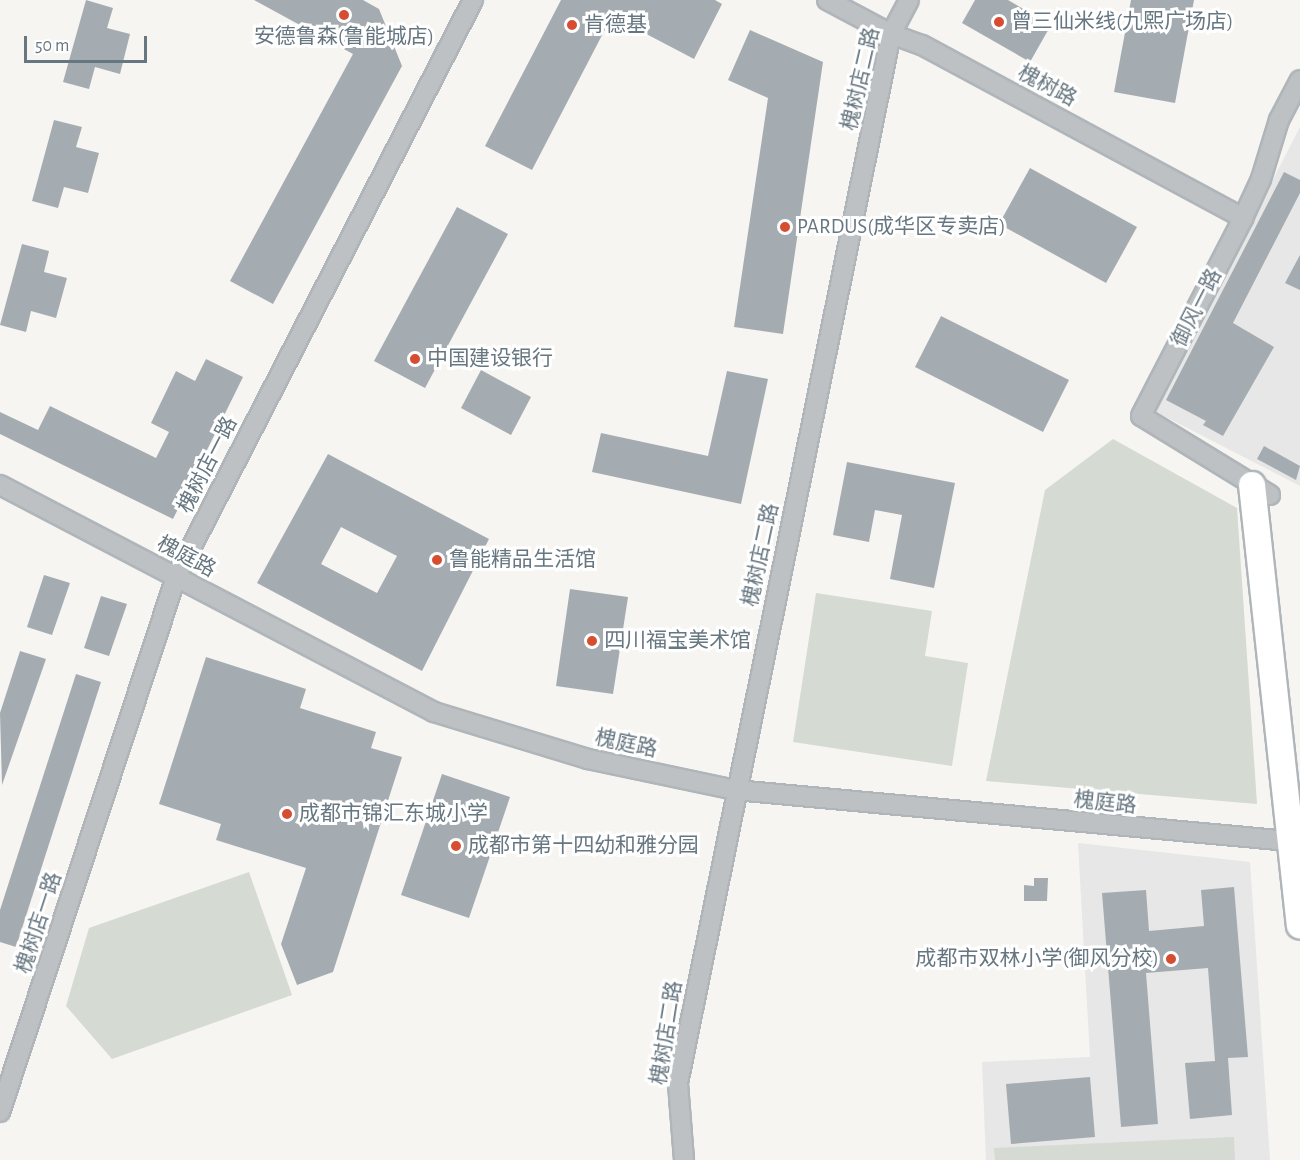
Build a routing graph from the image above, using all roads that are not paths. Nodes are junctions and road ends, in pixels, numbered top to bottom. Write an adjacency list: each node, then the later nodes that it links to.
1 (473, 0): 9 (street, 槐树店一路)
2 (827, 0): 4 (street, 槐树路)
3 (909, 0): 4 (street, 槐树店二路)
4 (891, 34): 6 (street, 槐树路); 11 (street, 槐树店二路)
5 (1300, 80): 6 (street, 御风一路)
6 (1243, 218): 8 (street, 御风一路)
7 (0, 485): 9 (street, 槐庭路)
8 (1261, 490): 10 (main road); 12 (main road)
9 (176, 577): 11 (street, 槐庭路); 14 (street, 槐树店一路)
10 (1300, 785)
11 (735, 790): 12 (street, 槐庭路); 15 (street, 槐树店二路)
12 (1295, 843): 13 (main road)
13 (1300, 925)
14 (0, 1112)
15 (684, 1160)

